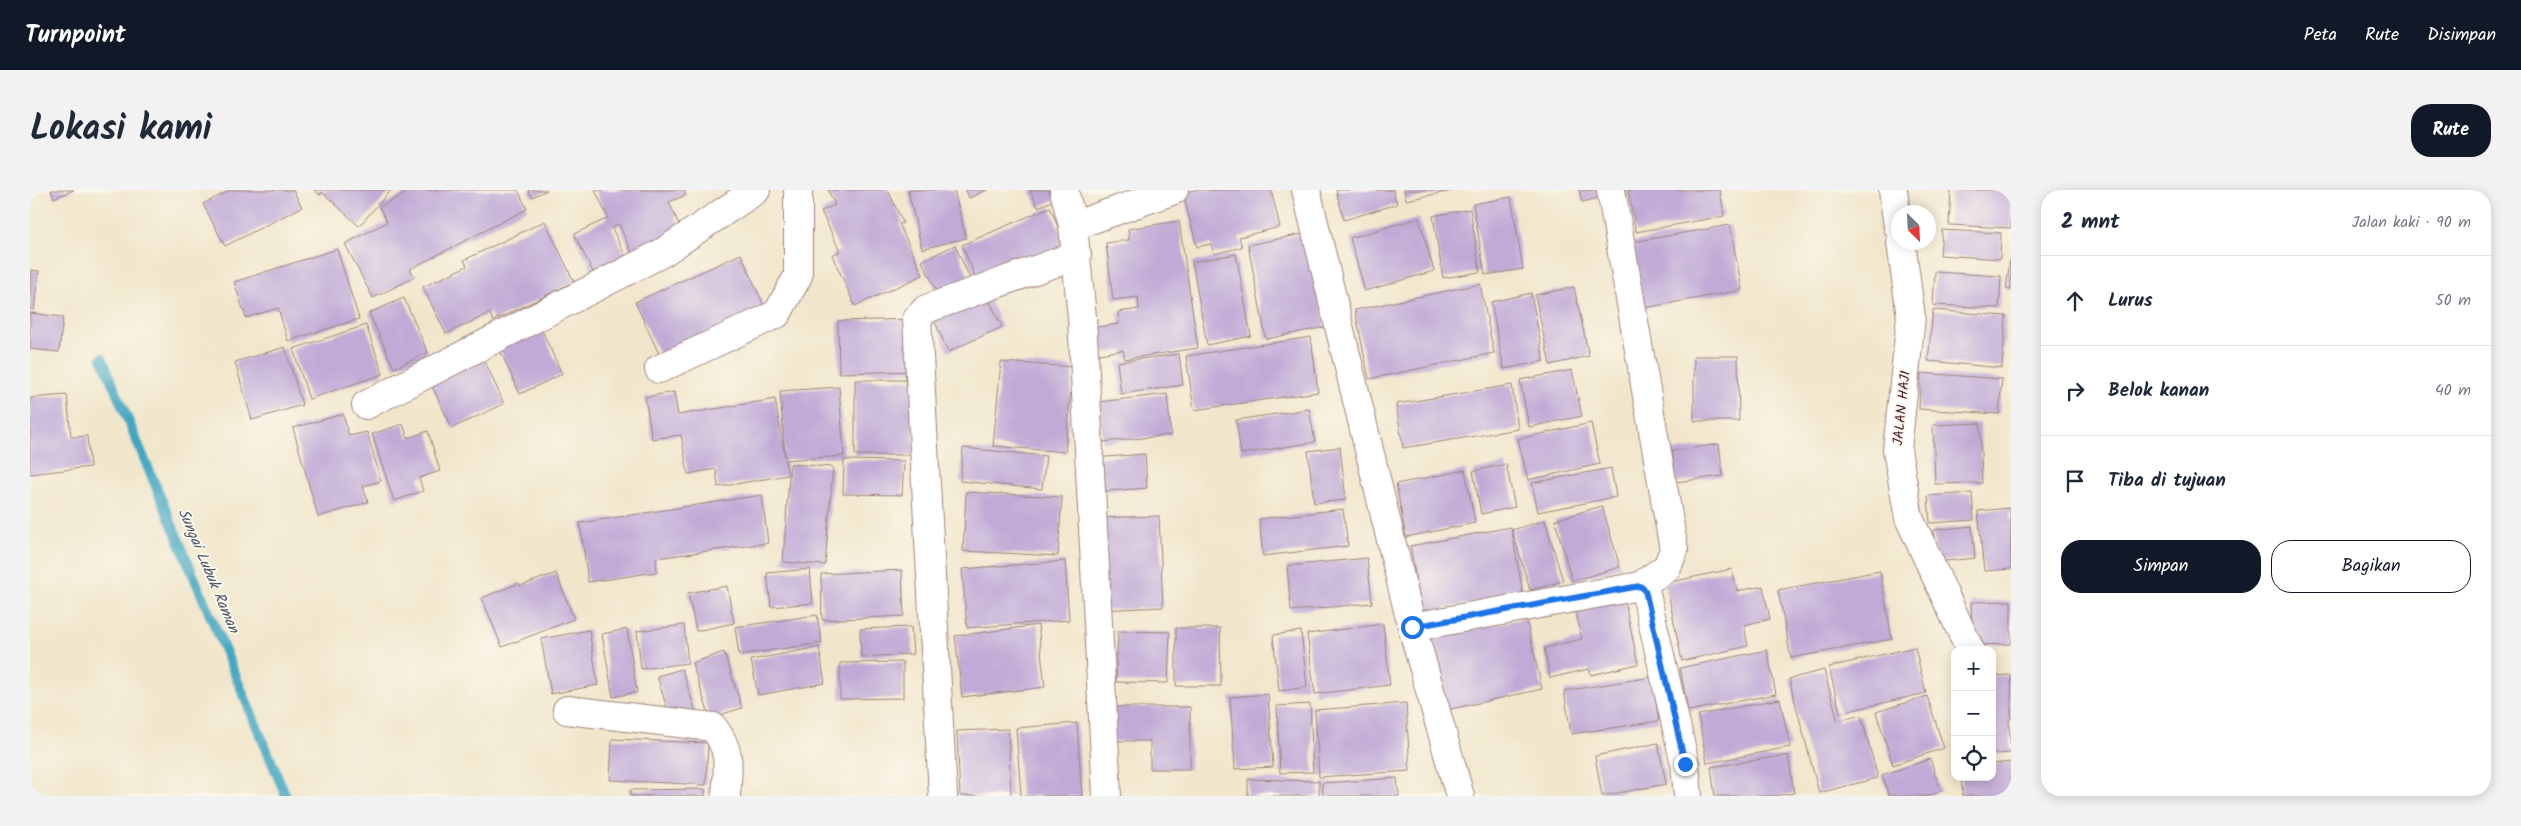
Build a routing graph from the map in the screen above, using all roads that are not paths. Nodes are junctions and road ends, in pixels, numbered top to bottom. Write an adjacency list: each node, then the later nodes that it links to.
1 (756, 190): 13 (street)
2 (798, 190): 12 (street)
3 (1064, 190): 9 (street)
4 (1174, 190): 9 (street)
5 (1306, 190): 15 (street)
6 (1611, 190): 14 (street)
7 (1894, 190): 8 (street)
8 (1896, 205)
9 (1073, 226): 11 (street)
10 (1901, 250): 16 (street, JALAN HAJI)
11 (1077, 255): 19 (street); 20 (street)
12 (659, 369)
13 (366, 405)
14 (1640, 586): 15 (street); 22 (street)
15 (1412, 627): 21 (street)
16 (1968, 646)
17 (567, 710): 18 (street)
18 (726, 796)
19 (943, 796)
20 (1107, 796)
21 (1460, 796)
22 (1688, 796)

